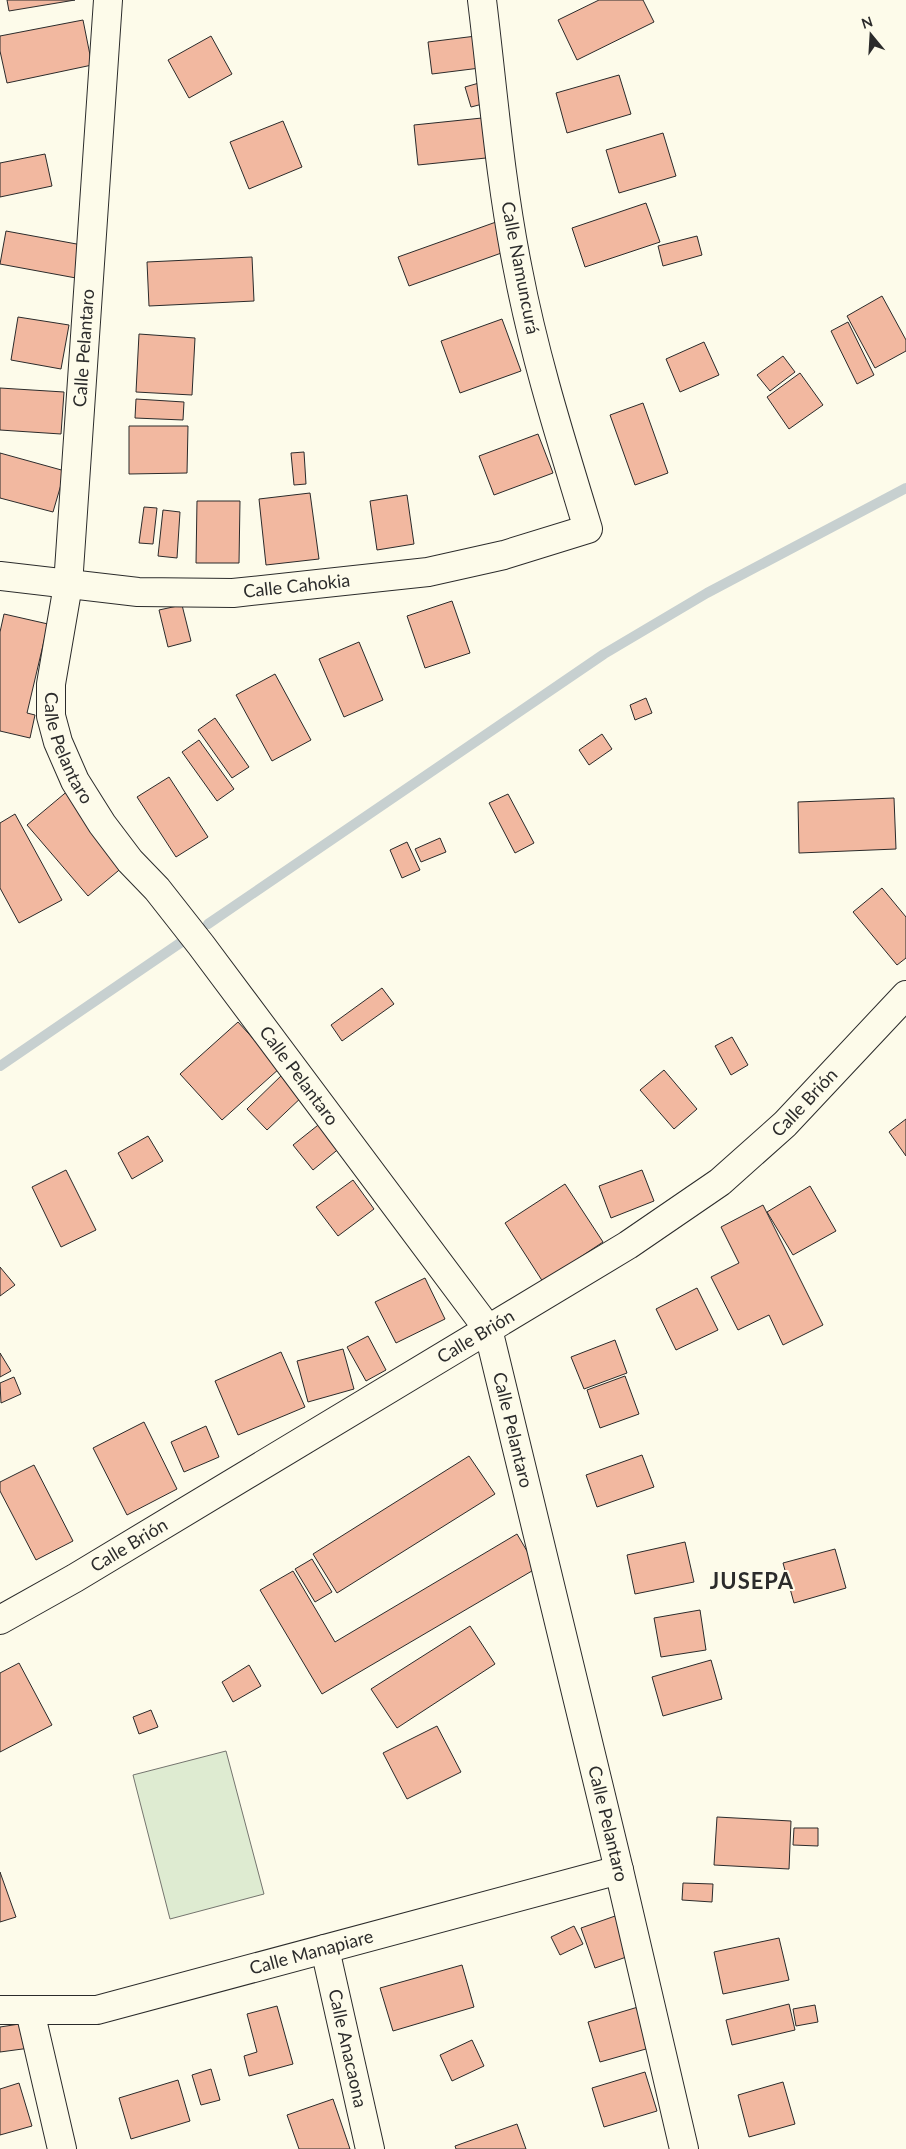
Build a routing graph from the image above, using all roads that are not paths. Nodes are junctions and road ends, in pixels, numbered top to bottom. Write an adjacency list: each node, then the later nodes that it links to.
1 (108, 0): 5 (street, Calle Pelantaro)
2 (482, 0): 3 (street, Calle Namuncurá)
3 (588, 529): 5 (street, Calle Cahokia)
4 (0, 576): 5 (street, Calle Cahokia)
5 (68, 585): 7 (street, Calle Pelantaro)
6 (906, 995): 7 (street, Calle Brión)
7 (488, 1329): 8 (street, Calle Brión); 9 (street, Calle Pelantaro)
8 (0, 1620)
9 (619, 1870): 10 (street, Calle Manapiare); 15 (street, Calle Pelantaro)
10 (325, 1949): 12 (street, Calle Manapiare); 14 (street, Calle Anacaona)
11 (0, 2010): 12 (street, Calle Manapiare)
12 (30, 2011): 13 (street)
13 (62, 2149)
14 (370, 2149)
15 (684, 2149)

